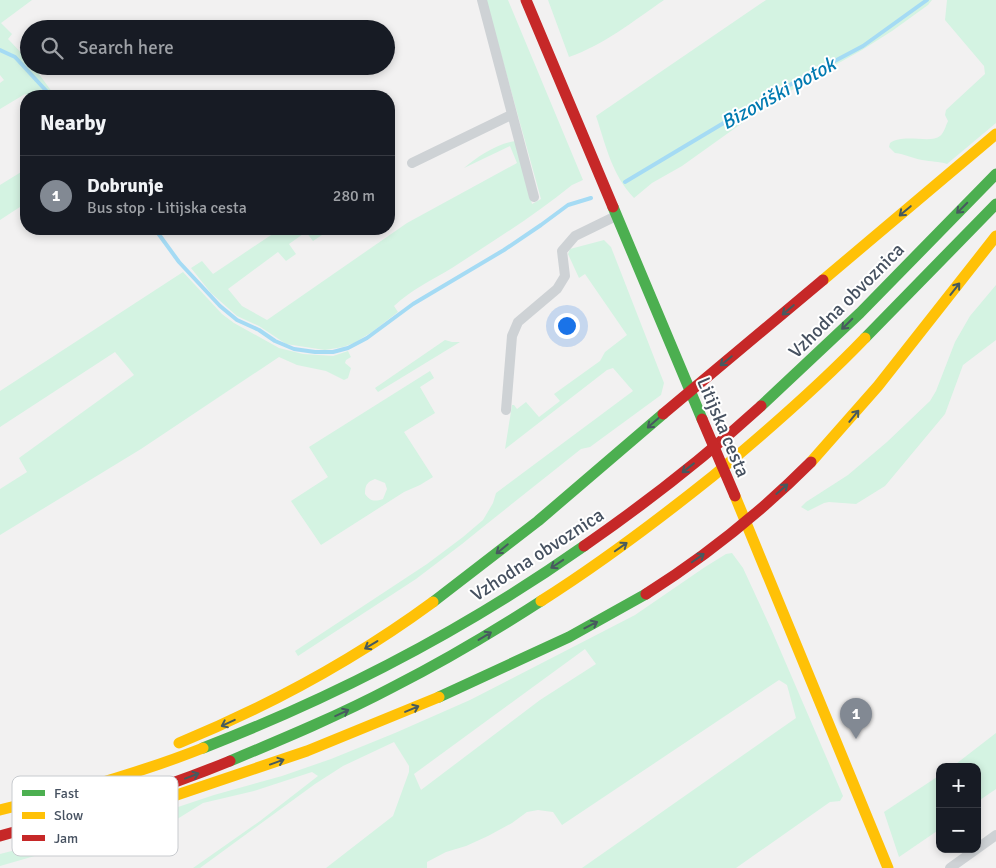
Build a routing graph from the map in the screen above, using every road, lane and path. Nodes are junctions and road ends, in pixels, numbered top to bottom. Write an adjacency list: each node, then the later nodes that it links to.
1 (482, 0): 3 (street)
2 (526, 0): 9 (main road, Litijska cesta)
3 (511, 115): 5 (street); 7 (street)
4 (996, 134): 11 (main road, one-way to 11)
5 (412, 163)
6 (996, 174): 17 (main road, Vzhodna obvoznica, one-way to 17)
7 (534, 197)
8 (996, 204): 18 (main road, Vzhodna obvoznica, one-way to 8)
9 (616, 216): 11 (main road, Litijska cesta); 12 (street)
10 (996, 236): 13 (main road, one-way to 10)
11 (690, 390): 13 (main road, Litijska cesta, bridge); 14 (main road, one-way to 14)
12 (506, 410)
13 (746, 522): 19 (main road, one-way to 13); 21 (main road, Litijska cesta)
14 (170, 747)
15 (153, 754): 16 (main road)
16 (105, 776)
17 (121, 776)
18 (178, 782)
19 (178, 795)
20 (996, 835): 22 (street)
21 (888, 868)
22 (950, 868)

